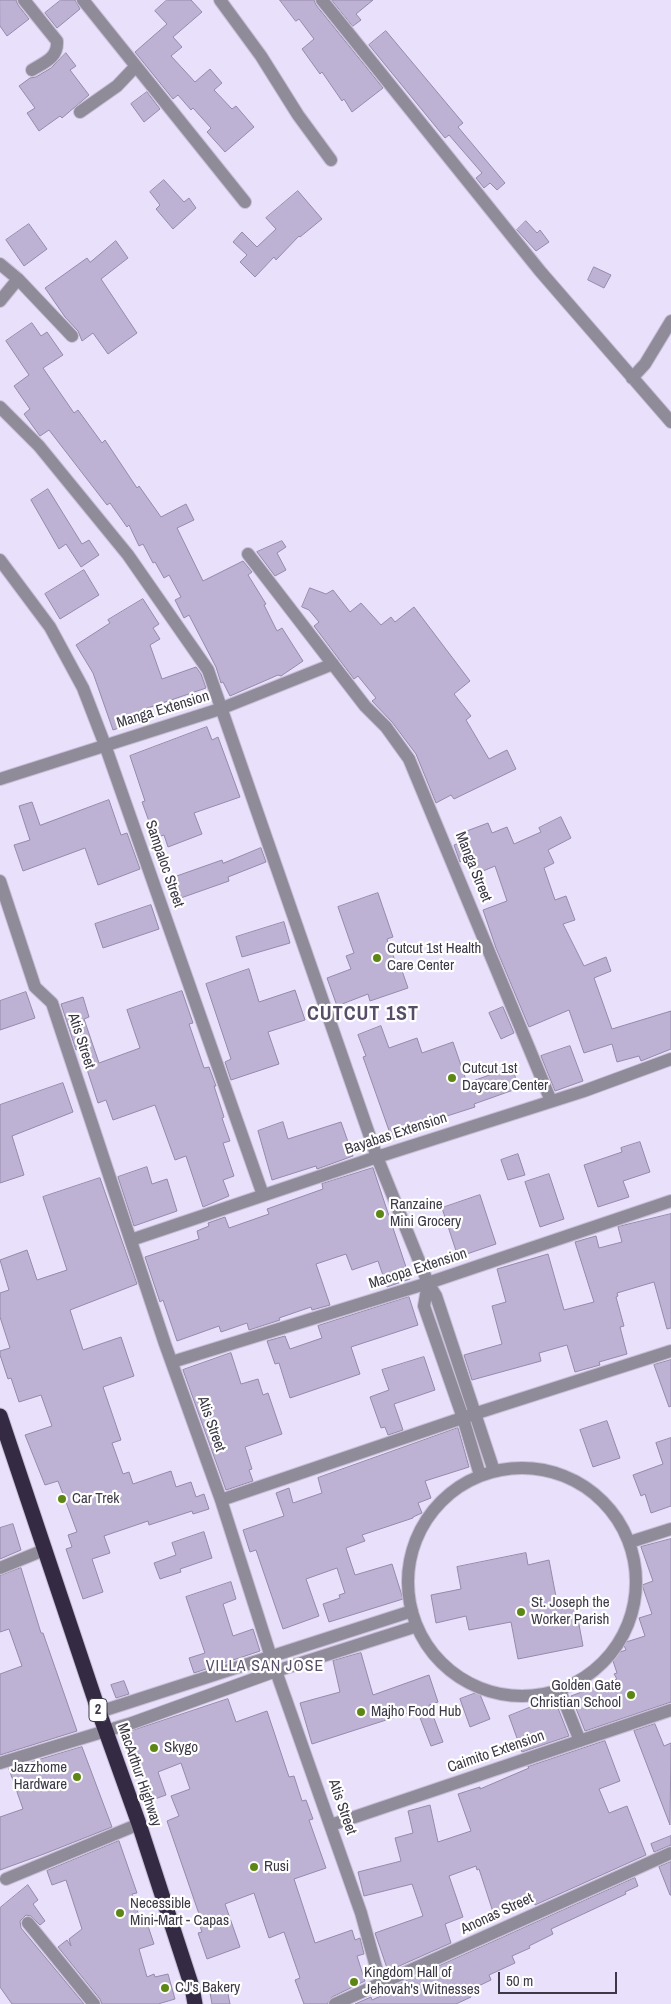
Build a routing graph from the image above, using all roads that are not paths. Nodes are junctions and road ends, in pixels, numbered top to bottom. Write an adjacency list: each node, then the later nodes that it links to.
1 (24, 0): 6 (street)
2 (83, 0): 5 (street)
3 (220, 0): 8 (street)
4 (322, 0): 15 (street)
5 (136, 66): 7 (street); 9 (street)
6 (32, 70)
7 (80, 112)
8 (331, 160)
9 (245, 202)
10 (0, 264): 11 (street)
11 (18, 279): 12 (street); 14 (street)
12 (0, 301)
13 (671, 321): 15 (street)
14 (72, 336)
15 (632, 378): 17 (street)
16 (0, 407): 21 (street)
17 (671, 422)
18 (248, 554): 20 (street, Manga Street)
19 (0, 560): 22 (street, Sampaloc Street)
20 (333, 664): 21 (street, Manga Extension); 26 (street, Manga Street)
21 (220, 709): 22 (street, Manga Extension); 27 (street)
22 (105, 745): 23 (street, Manga Extension); 28 (street, Sampaloc Street)
23 (0, 779)
24 (0, 881): 30 (street, Atis Street)
25 (671, 1059): 26 (street, Bayabas Extension)
26 (551, 1101): 27 (street, Bayabas Extension)
27 (377, 1157): 28 (street, Bayabas Extension); 31 (street)
28 (263, 1195): 30 (street, Bayabas Extension)
29 (671, 1201): 31 (street, Macopa Extension)
30 (131, 1240): 33 (street, Atis Street)
31 (428, 1283): 33 (street, Macopa Extension); 35 (street)
32 (671, 1351): 35 (street)
33 (172, 1362): 38 (street, Atis Street)
34 (0, 1416): 41 (highway, MacArthur Highway / 2)
35 (468, 1416): 36 (street); 37 (street); 38 (street)
36 (494, 1471): 37 (street); 40 (street)
37 (480, 1475): 43 (street)
38 (221, 1500): 45 (street, Atis Street)
39 (671, 1529): 40 (street)
40 (630, 1542): 47 (street)
41 (44, 1550): 42 (street); 49 (highway, MacArthur Highway / 2)
42 (0, 1568)
43 (412, 1611): 44 (street); 45 (street)
44 (417, 1626): 46 (street); 47 (street)
45 (271, 1657): 46 (street, Atis Street); 49 (street)
46 (276, 1671): 50 (street); 54 (street, Atis Street)
47 (560, 1691): 51 (street)
48 (671, 1710): 51 (street, Caimito Extension)
49 (99, 1712): 50 (highway, MacArthur Highway / 2)
50 (105, 1730): 52 (street); 53 (highway, MacArthur Highway / 2)
51 (580, 1740): 54 (street, Caimito Extension)
52 (0, 1763)
53 (139, 1824): 56 (street); 60 (highway, MacArthur Highway / 2)
54 (332, 1825): 58 (street, Atis Street)
55 (671, 1853): 58 (street, Anonas Street)
56 (6, 1879)
57 (28, 1923): 59 (street)
58 (381, 1985): 61 (street, Anonas Street)
59 (94, 2004)
60 (195, 2004)
61 (336, 2004)

